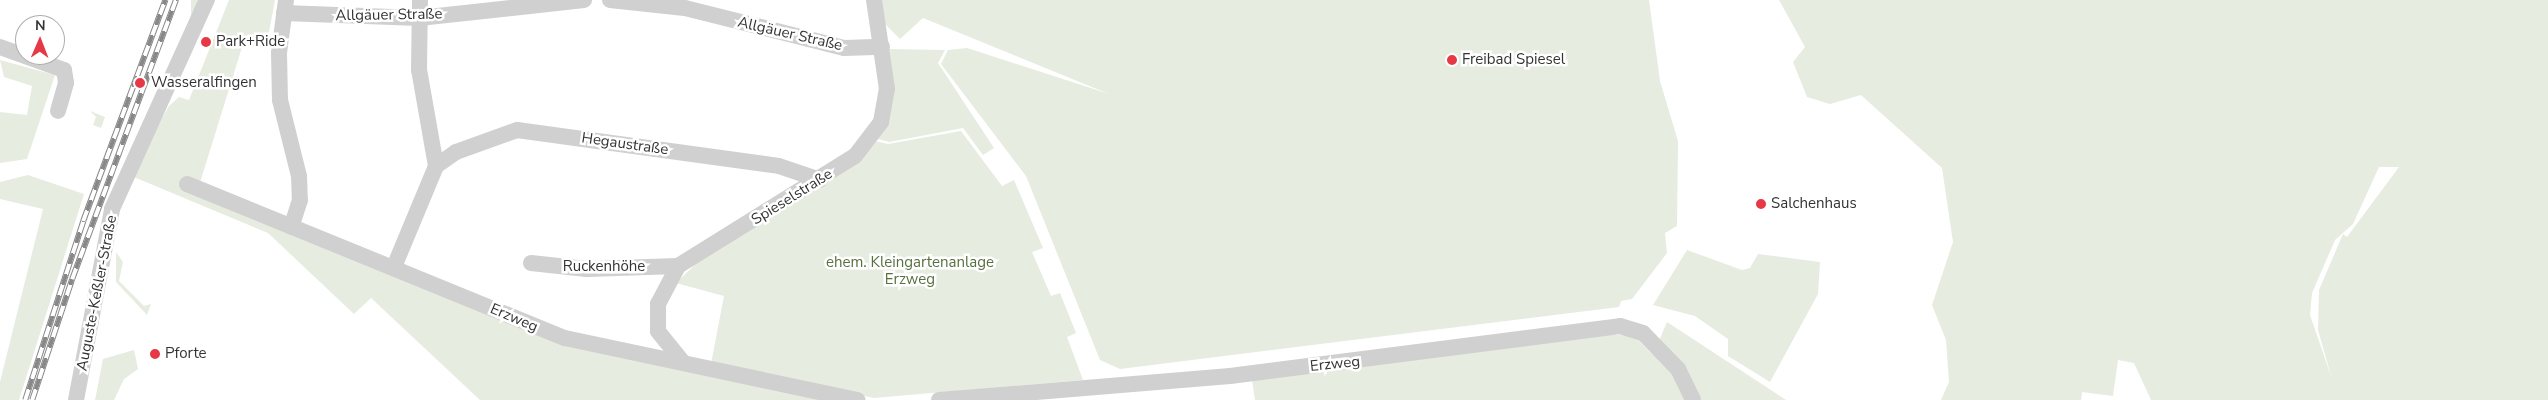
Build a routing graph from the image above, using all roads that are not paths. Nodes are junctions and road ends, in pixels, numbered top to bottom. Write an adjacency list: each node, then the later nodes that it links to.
1 (207, 0): 19 (street, Auguste-Keßler-Straße)
2 (420, 0): 7 (street)
3 (584, 0): 7 (street, Allgäuer Straße)
4 (610, 0): 9 (street, Allgäuer Straße)
5 (874, 0): 9 (street, Spieselstraße)
6 (285, 6): 7 (street, Allgäuer Straße); 14 (street)
7 (419, 18): 11 (street)
8 (0, 47): 10 (street)
9 (882, 47): 12 (street, Spieselstraße)
10 (58, 111)
11 (436, 166): 12 (street, Hegaustraße); 17 (street)
12 (820, 180): 16 (street, Spieselstraße)
13 (187, 184): 14 (street, Erzweg)
14 (291, 227): 17 (street, Erzweg)
15 (531, 263): 16 (street, Ruckenhöhe)
16 (678, 266): 18 (street)
17 (394, 267): 18 (street, Erzweg)
18 (682, 361): 20 (street, Erzweg)
19 (76, 400)
20 (857, 400)
21 (939, 400): 22 (street, Erzweg)
22 (1693, 400)

